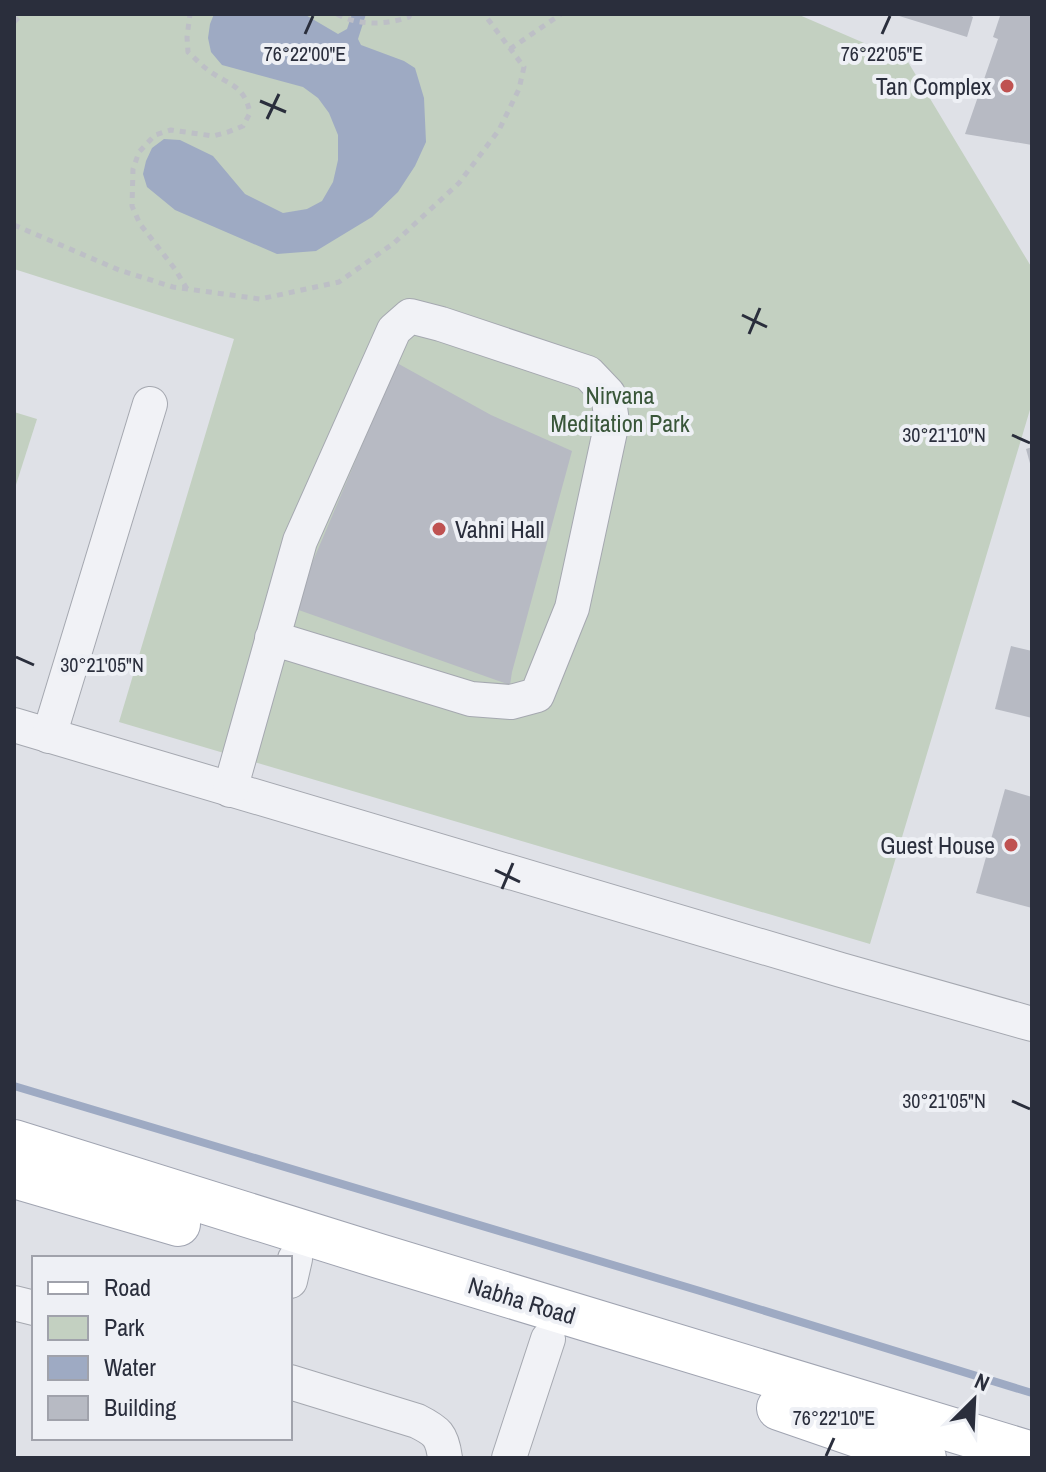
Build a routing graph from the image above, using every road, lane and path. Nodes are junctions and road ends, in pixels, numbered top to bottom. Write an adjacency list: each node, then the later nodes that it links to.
1 (22, 14): 7 (path)
2 (190, 14): 10 (path)
3 (337, 14): 4 (path)
4 (410, 14)
5 (484, 14): 8 (path)
6 (561, 14): 8 (path)
7 (14, 22)
8 (510, 49): 10 (path)
9 (14, 225): 10 (path)
10 (187, 289)
11 (150, 404): 14 (street)
12 (272, 638): 12 (street); 15 (street)
13 (14, 725): 14 (street)
14 (49, 736): 15 (street)
15 (230, 790): 16 (street)
16 (1032, 1024)
17 (14, 1142): 23 (main road, Nabha Road)
18 (14, 1176): 19 (main road, Nabha Road)
19 (251, 1256)
20 (293, 1270): 21 (main road, Nabha Road)
21 (548, 1339): 25 (street); 26 (main road, Nabha Road)
22 (292, 1383): 24 (street)
23 (1032, 1454)
24 (445, 1458)
25 (509, 1458)
26 (924, 1458)

